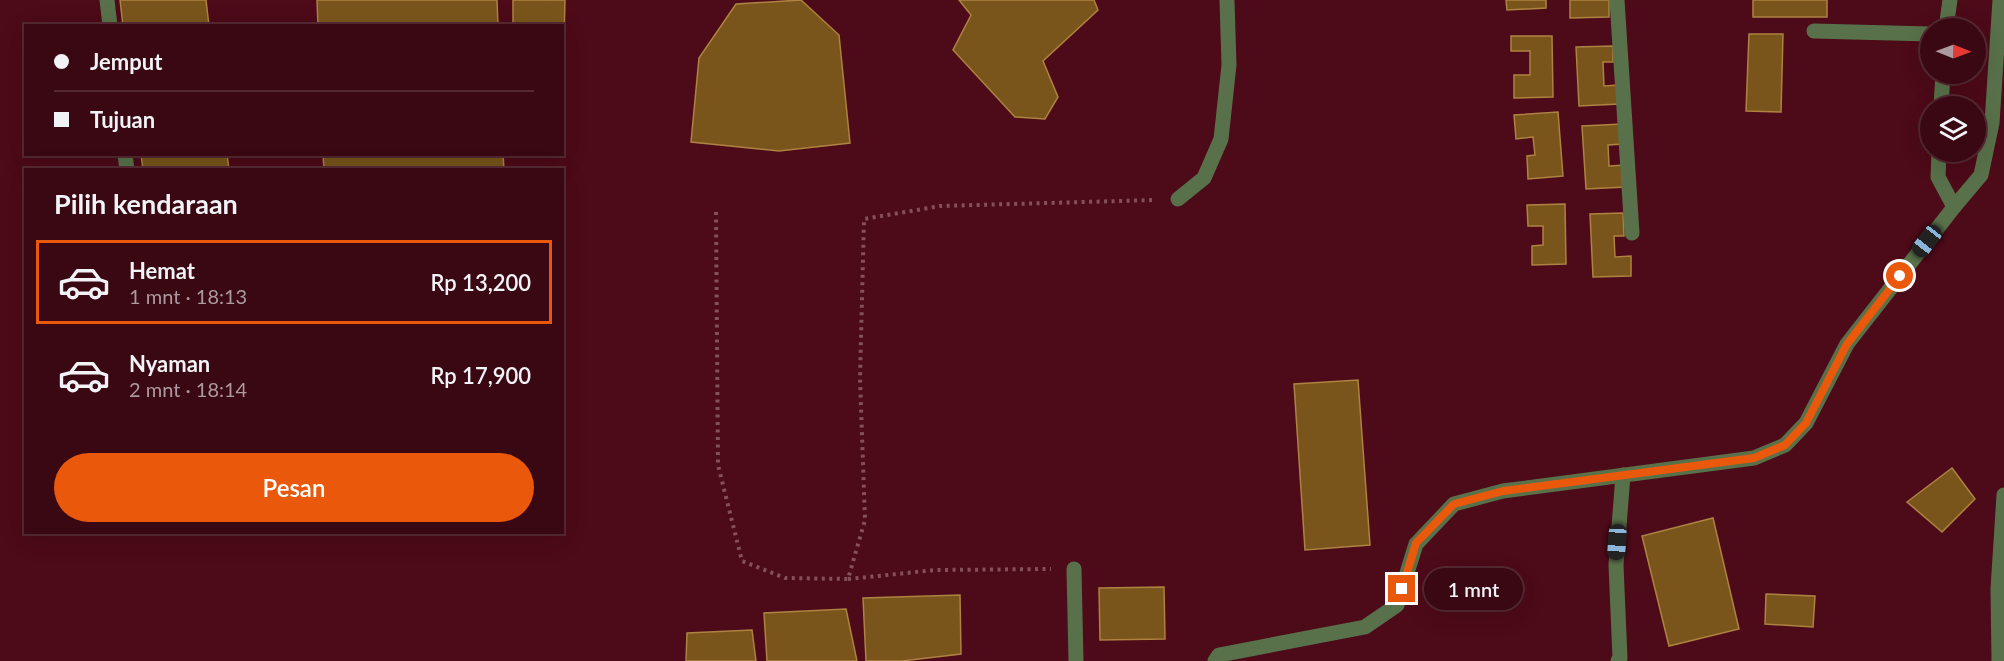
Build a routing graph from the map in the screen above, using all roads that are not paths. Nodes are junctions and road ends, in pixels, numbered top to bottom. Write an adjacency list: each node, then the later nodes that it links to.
1 (107, 0): 7 (street)
2 (1227, 0): 11 (street)
3 (1617, 0): 13 (street)
4 (1950, 0): 6 (street)
5 (2000, 0): 12 (street)
6 (1947, 18)
7 (110, 24)
8 (1814, 32): 9 (street)
9 (1920, 34)
10 (1939, 162): 12 (street)
11 (1178, 199)
12 (1954, 207): 14 (street)
13 (1632, 233)
14 (1623, 475): 19 (street); 20 (street)
15 (2004, 495): 17 (street)
16 (1074, 569): 18 (street)
17 (2001, 592): 21 (street)
18 (1076, 661)
19 (1215, 661)
20 (1618, 661)
21 (1999, 661)

